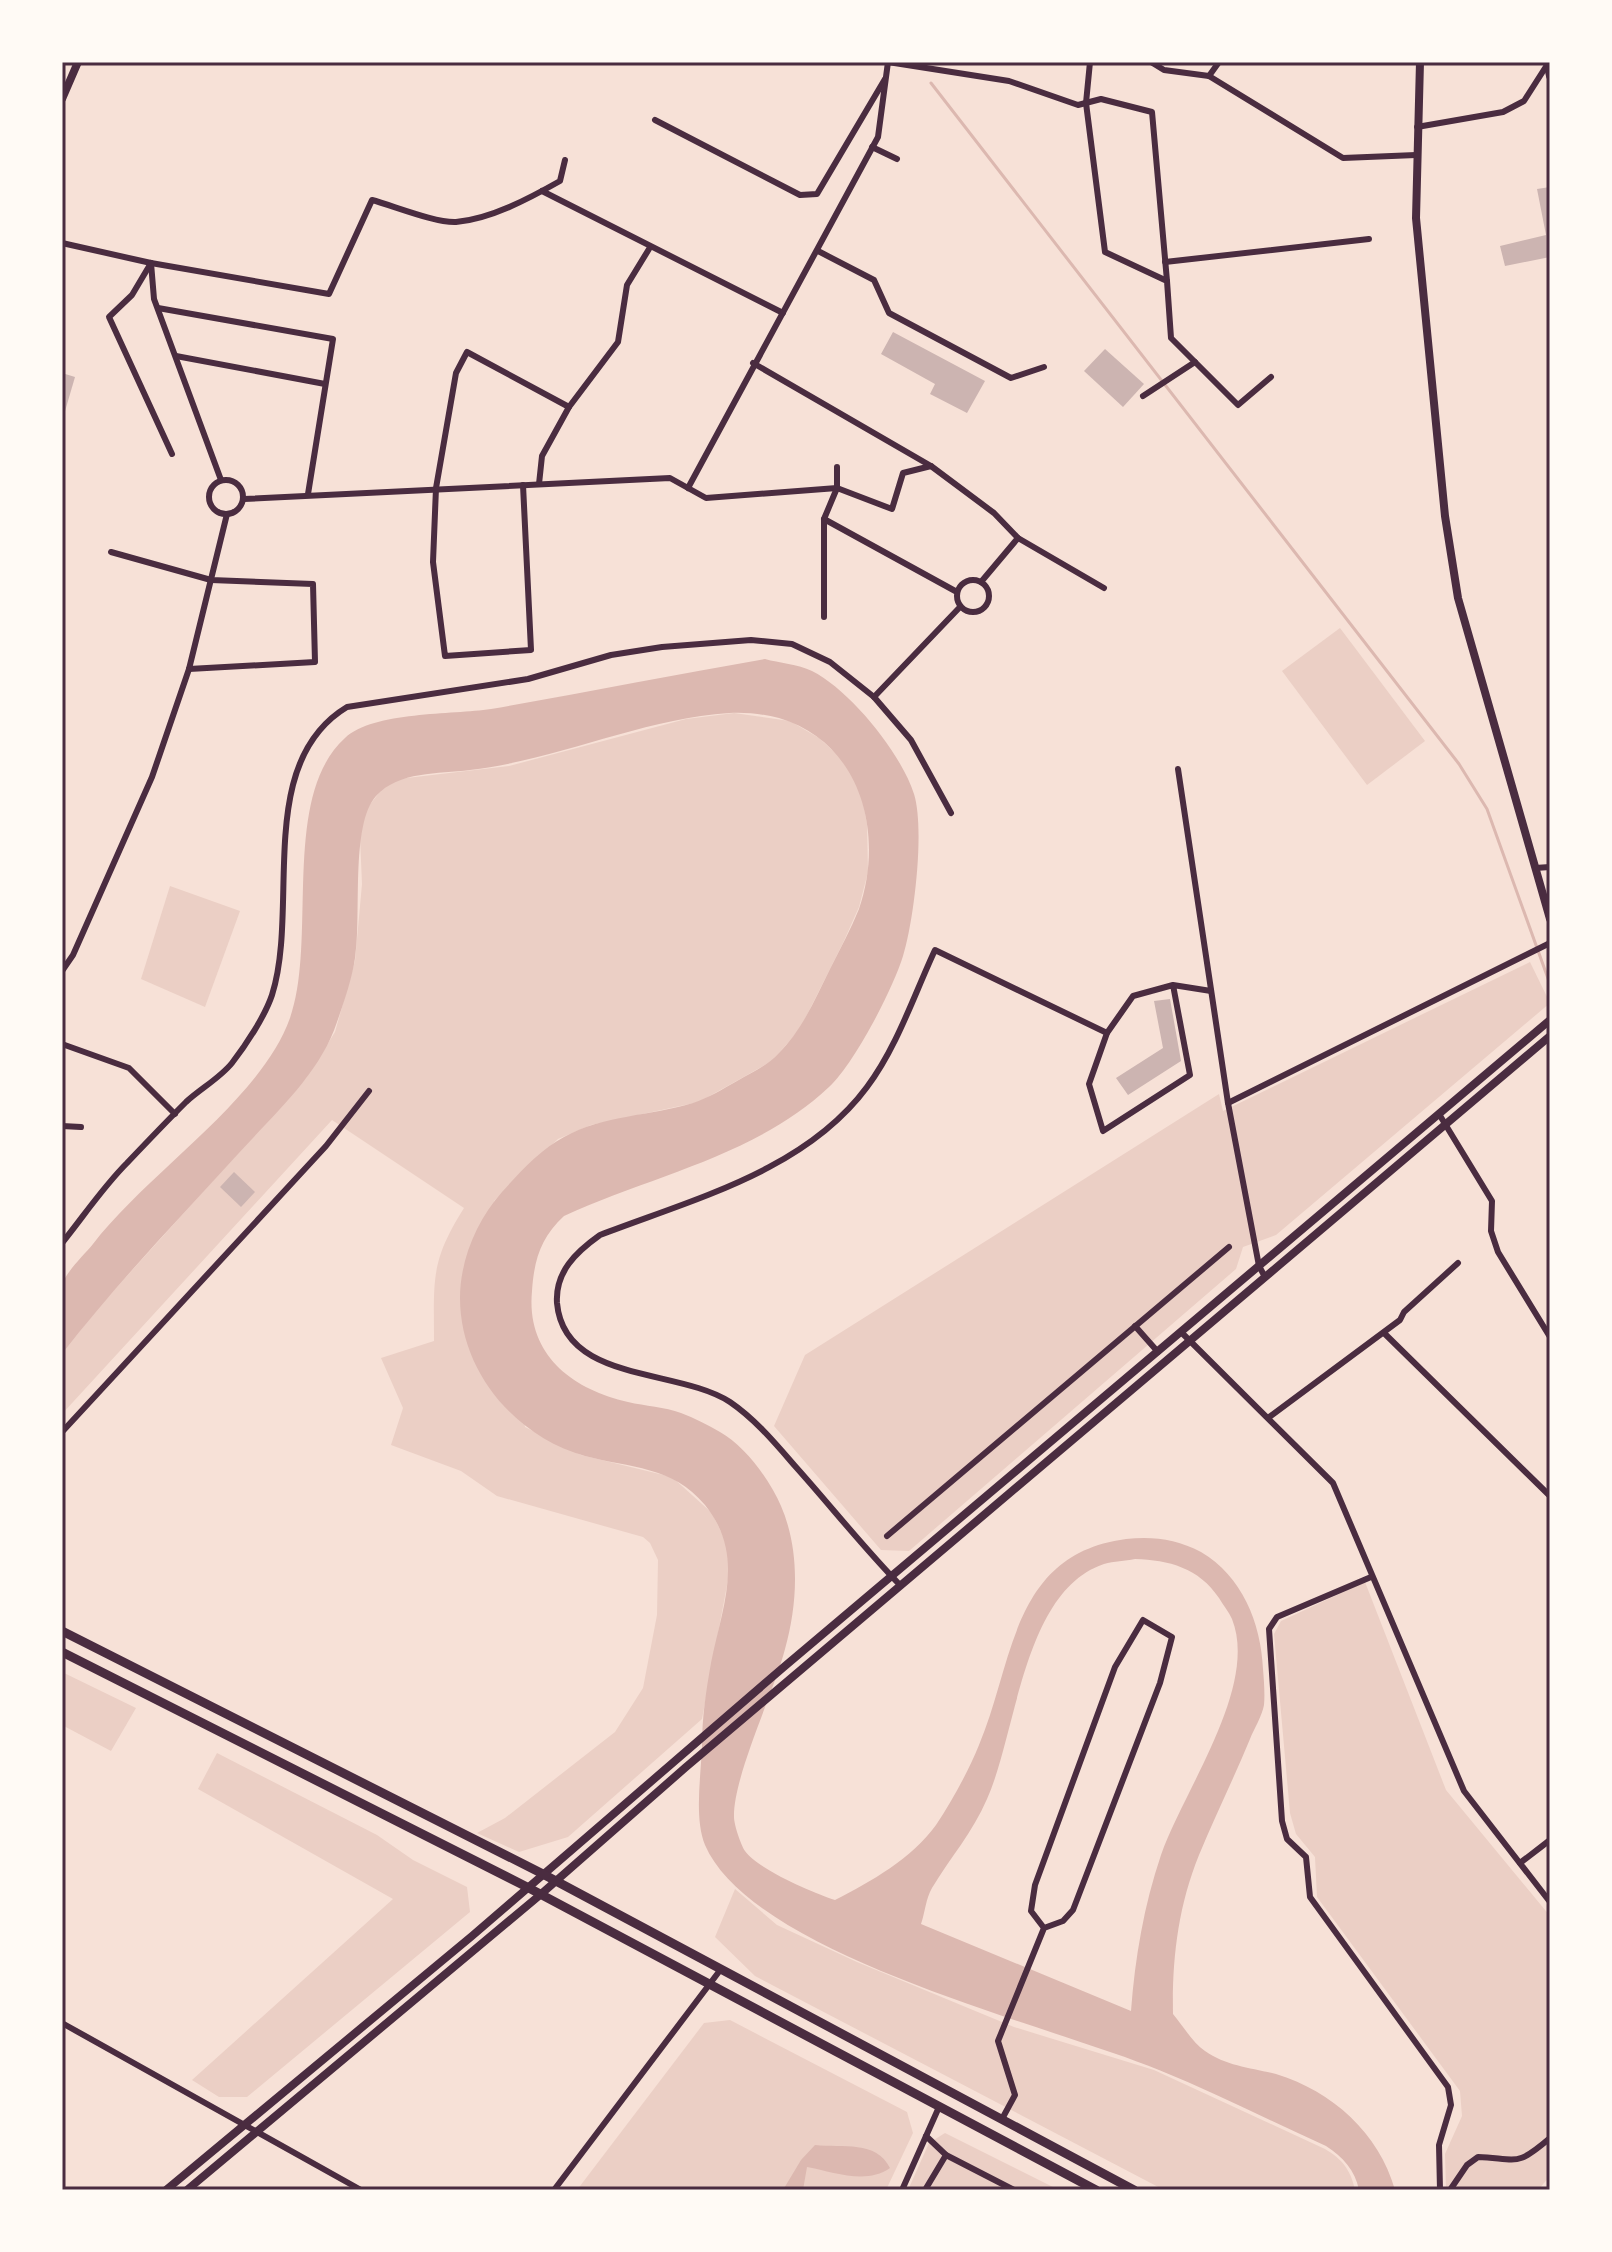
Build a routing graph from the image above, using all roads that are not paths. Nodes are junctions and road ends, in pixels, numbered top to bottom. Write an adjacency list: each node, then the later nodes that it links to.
1 (78, 62): 11 (street)
2 (888, 62): 8 (street); 12 (street)
3 (1090, 62): 12 (street)
4 (1151, 62): 9 (street)
5 (1219, 62): 9 (street)
6 (1420, 62): 14 (street)
7 (1546, 64): 10 (street); 14 (street)
8 (886, 76): 13 (street); 15 (street)
9 (1209, 76): 16 (street)
10 (1550, 76)
11 (62, 99)
12 (1086, 103): 24 (street); 26 (street)
13 (655, 120)
14 (1417, 127): 16 (street)
15 (872, 147): 17 (street); 23 (street)
16 (1416, 155): 63 (street)
17 (897, 159)
18 (565, 160): 19 (street)
19 (542, 191): 22 (street); 25 (street)
20 (1369, 239): 24 (street)
21 (62, 243): 25 (street)
22 (649, 249): 28 (street); 36 (street)
23 (818, 251): 28 (street); 32 (street)
24 (1165, 262): 26 (street)
25 (151, 263): 27 (street); 37 (street)
26 (1167, 281): 30 (street)
27 (158, 308): 29 (street); 34 (street)
28 (783, 313): 31 (street)
29 (176, 356): 34 (street); 40 (street)
30 (1195, 362): 33 (street); 35 (street)
31 (753, 363): 38 (street); 44 (street)
32 (1044, 367)
33 (1271, 377)
34 (325, 384): 46 (street)
35 (1143, 396)
36 (569, 407): 41 (street); 43 (street)
37 (172, 454)
38 (931, 466): 45 (street); 50 (street)
39 (837, 467): 45 (street)
40 (221, 480): 47 (street); 48 (street)
41 (539, 484): 42 (street); 44 (street)
42 (523, 485): 43 (street); 43 (street)
43 (436, 488): 46 (street)
44 (688, 488): 45 (street)
45 (837, 488): 49 (street)
46 (308, 494): 47 (street)
47 (244, 499): 48 (street)
48 (227, 514): 52 (street)
49 (824, 519): 55 (street); 57 (street)
50 (1018, 538): 53 (street); 54 (street)
51 (111, 552): 52 (street)
52 (211, 580): 58 (street); 58 (street)
53 (981, 582): 55 (street); 56 (street)
54 (1104, 588)
55 (957, 592): 56 (street)
56 (960, 607): 59 (street)
57 (824, 617)
58 (189, 669): 66 (street)
59 (874, 697): 61 (street); 75 (street)
60 (1178, 769): 68 (street)
61 (951, 813)
62 (1550, 867): 63 (street)
63 (1535, 868): 64 (street)
64 (1550, 919)
65 (1550, 943): 74 (street)
66 (62, 971)
67 (1173, 985): 68 (street); 70 (street); 70 (street)
68 (1211, 991): 74 (street)
69 (1550, 1020): 76 (street)
70 (1107, 1033): 95 (street)
71 (1550, 1036): 77 (street)
72 (62, 1044): 75 (street)
73 (369, 1091): 92 (street)
74 (1228, 1103): 83 (street)
75 (175, 1114): 80 (street)
76 (1439, 1114): 77 (street); 83 (street)
77 (1447, 1124): 84 (street); 88 (street)
78 (62, 1126): 79 (street)
79 (81, 1127)
80 (62, 1243)
81 (1229, 1247): 85 (street)
82 (1458, 1263): 87 (street)
83 (1259, 1266): 84 (street); 86 (street)
84 (1265, 1277): 89 (street)
85 (1135, 1326): 90 (street); 94 (street)
86 (1182, 1333): 89 (street); 90 (street)
87 (1384, 1333): 91 (street); 93 (street)
88 (1550, 1337)
89 (1189, 1342): 91 (street); 97 (street)
90 (1158, 1352): 95 (street)
91 (1268, 1418): 96 (street)
92 (62, 1432)
93 (1550, 1496)
94 (887, 1536)
95 (892, 1577): 97 (street); 102 (street)
96 (1371, 1577): 101 (street); 128 (street)
97 (900, 1585): 103 (street)
98 (62, 1631): 102 (main road)
99 (62, 1652): 104 (main road)
100 (1550, 1840): 101 (street)
101 (1520, 1863): 106 (street)
102 (541, 1873): 103 (main road); 104 (street)
103 (555, 1881): 105 (street); 108 (main road)
104 (527, 1887): 105 (main road); 113 (street)
105 (540, 1895): 109 (main road); 114 (street)
106 (1550, 1902)
107 (1044, 1928): 107 (street); 112 (street)
108 (721, 1969): 109 (street); 112 (main road)
109 (710, 1984): 111 (main road); 122 (street)
110 (62, 2023): 113 (street)
111 (939, 2107): 115 (street); 118 (main road)
112 (1002, 2119): 127 (main road)
113 (244, 2123): 114 (street); 119 (street)
114 (257, 2131): 120 (street); 121 (street)
115 (926, 2136): 117 (street); 123 (street)
116 (1550, 2138): 129 (street)
117 (946, 2155): 124 (street); 125 (street)
118 (1081, 2186): 126 (main road)
119 (166, 2190)
120 (187, 2190)
121 (361, 2190)
122 (554, 2190)
123 (902, 2190)
124 (925, 2190)
125 (1014, 2190)
126 (1096, 2190)
127 (1134, 2190)
128 (1440, 2190)
129 (1450, 2190)

